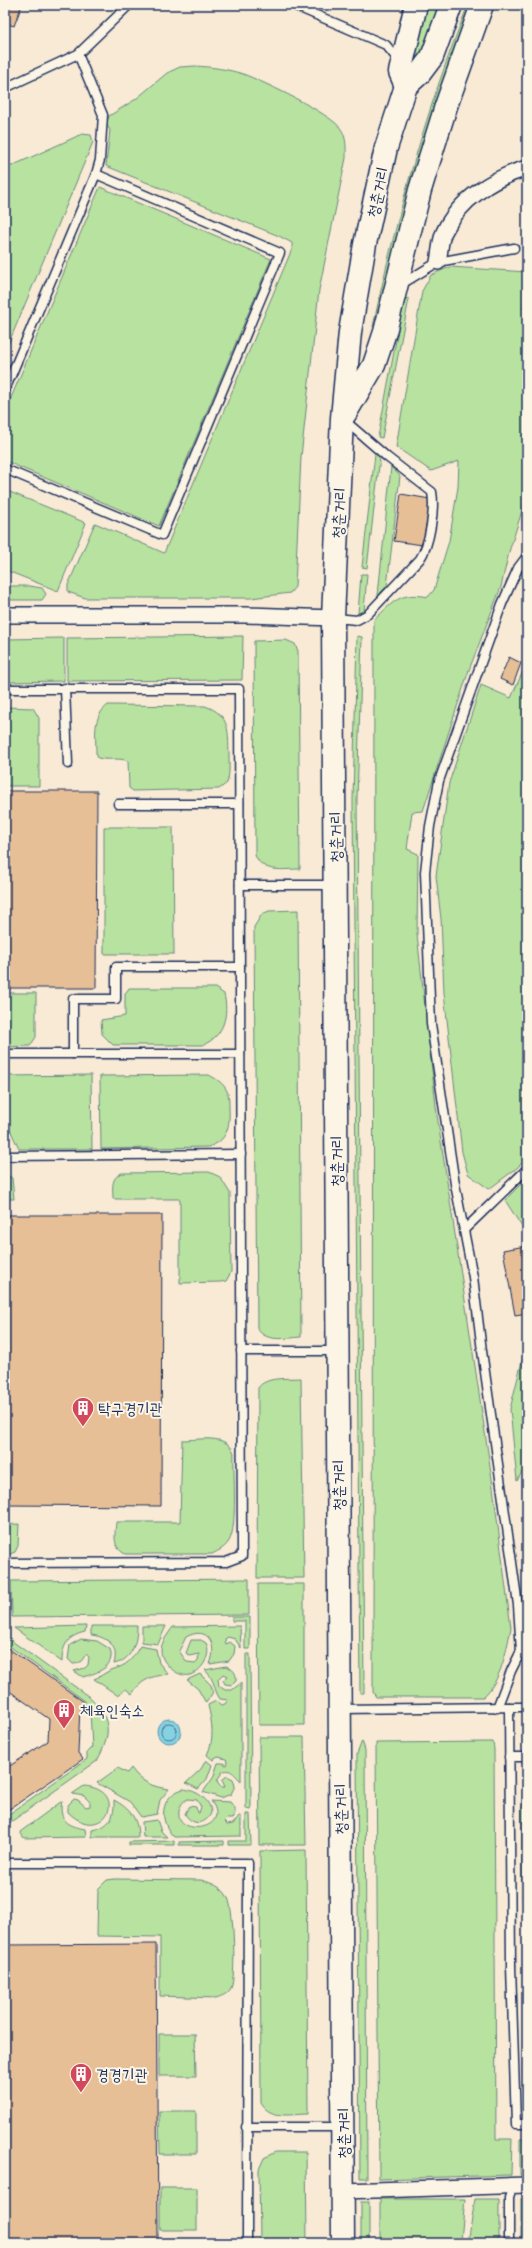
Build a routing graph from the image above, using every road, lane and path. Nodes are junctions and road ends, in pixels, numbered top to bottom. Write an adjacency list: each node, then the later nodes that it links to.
1 (129, 5): 6 (lane)
2 (293, 5): 7 (lane)
3 (416, 5): 7 (main road)
4 (451, 5): 8 (main road, 청춘거리)
5 (482, 5): 14 (main road)
6 (78, 54): 9 (lane); 11 (lane)
7 (401, 63): 8 (main road)
8 (406, 86): 16 (main road, 청춘거리)
9 (5, 88)
10 (527, 168): 13 (street)
11 (96, 174): 15 (lane); 17 (lane)
12 (514, 248): 13 (lane)
13 (438, 262): 14 (lane)
14 (395, 289): 16 (main road)
15 (5, 390)
16 (342, 418): 20 (main road, 청춘거리); 20 (lane)
17 (5, 469)
18 (527, 556): 35 (lane)
19 (5, 615): 20 (street)
20 (333, 618): 27 (main road, 청춘거리)
21 (5, 688): 22 (lane)
22 (65, 688): 23 (lane); 25 (lane)
23 (68, 764)
24 (118, 804): 25 (lane)
25 (239, 804): 26 (lane)
26 (240, 885): 27 (lane); 28 (lane)
27 (335, 885): 37 (main road, 청춘거리)
28 (240, 967): 30 (lane); 31 (lane)
29 (5, 1054): 30 (lane)
30 (73, 1054): 31 (lane)
31 (240, 1054): 32 (lane)
32 (241, 1154): 33 (lane); 36 (lane)
33 (5, 1156)
34 (527, 1169): 35 (lane)
35 (464, 1230): 40 (lane)
36 (242, 1351): 37 (lane); 38 (lane)
37 (337, 1351): 44 (main road, 청춘거리)
38 (5, 1563)
39 (527, 1639): 40 (lane)
40 (520, 1652): 43 (lane)
41 (509, 1707): 42 (lane); 43 (lane); 45 (lane)
42 (527, 1707)
43 (497, 1708): 44 (lane)
44 (339, 1709): 50 (main road, 청춘거리)
45 (509, 1757): 46 (lane); 48 (lane)
46 (527, 1757)
47 (5, 1863): 49 (lane)
48 (527, 2124)
49 (246, 2127): 50 (lane); 53 (lane)
50 (343, 2127): 52 (main road, 청춘거리)
51 (520, 2186): 52 (street); 55 (lane)
52 (343, 2191): 54 (main road, 청춘거리)
53 (247, 2243)
54 (343, 2243)
55 (509, 2243)

